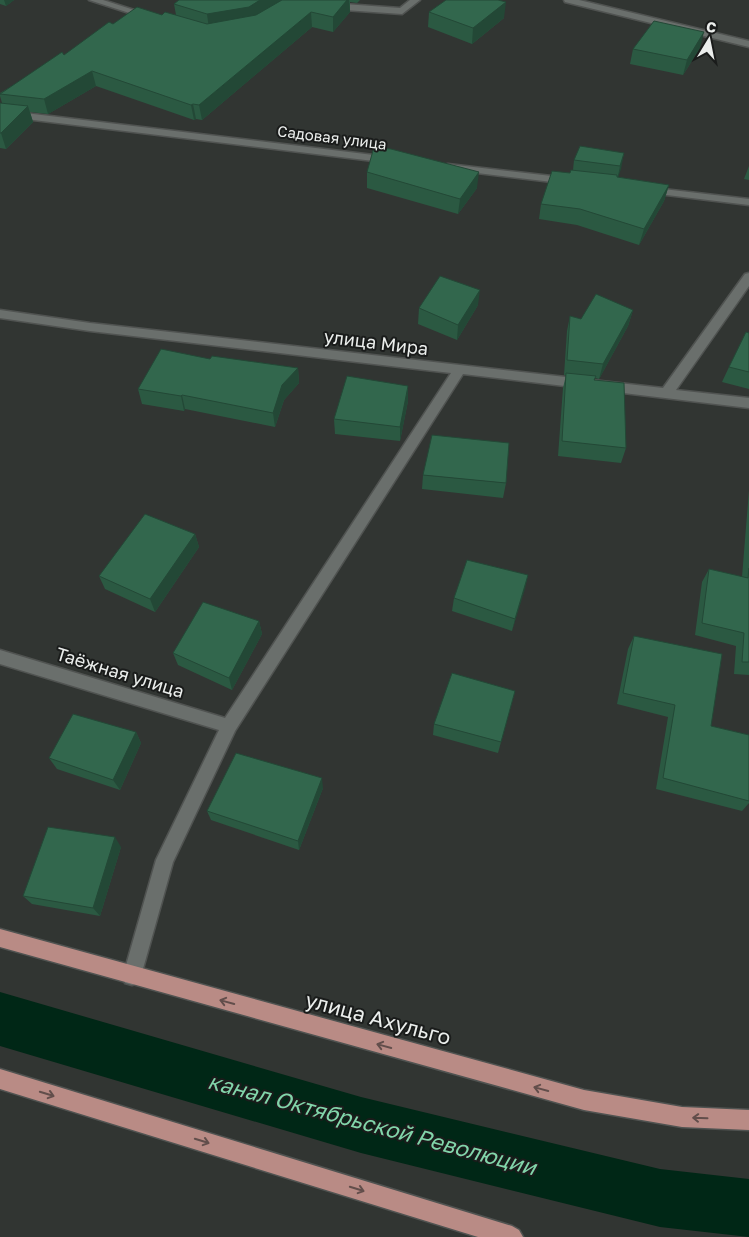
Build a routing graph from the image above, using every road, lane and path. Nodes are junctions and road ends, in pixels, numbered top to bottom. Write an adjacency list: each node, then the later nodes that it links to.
1 (93, 0): 5 (street)
2 (416, 0): 4 (street)
3 (568, 0): 6 (street)
4 (319, 5)
5 (158, 19)
6 (749, 44)
7 (0, 113): 8 (street, Садовая улица)
8 (404, 161)
9 (434, 165): 10 (street)
10 (582, 182)
11 (631, 188): 12 (street)
12 (749, 202)
13 (749, 277): 16 (street)
14 (0, 314): 15 (street, улица Мира)
15 (458, 371): 16 (street, улица Мира); 19 (street)
16 (666, 394): 17 (street, улица Мира)
17 (749, 403)
18 (0, 657): 19 (street, Таёжная улица)
19 (229, 726): 21 (street)
20 (0, 938): 21 (main road, улица Ахульго)
21 (132, 976): 23 (main road, улица Ахульго, one-way to 21)
22 (0, 1079): 24 (main road, one-way to 24)
23 (749, 1120)
24 (512, 1237)

